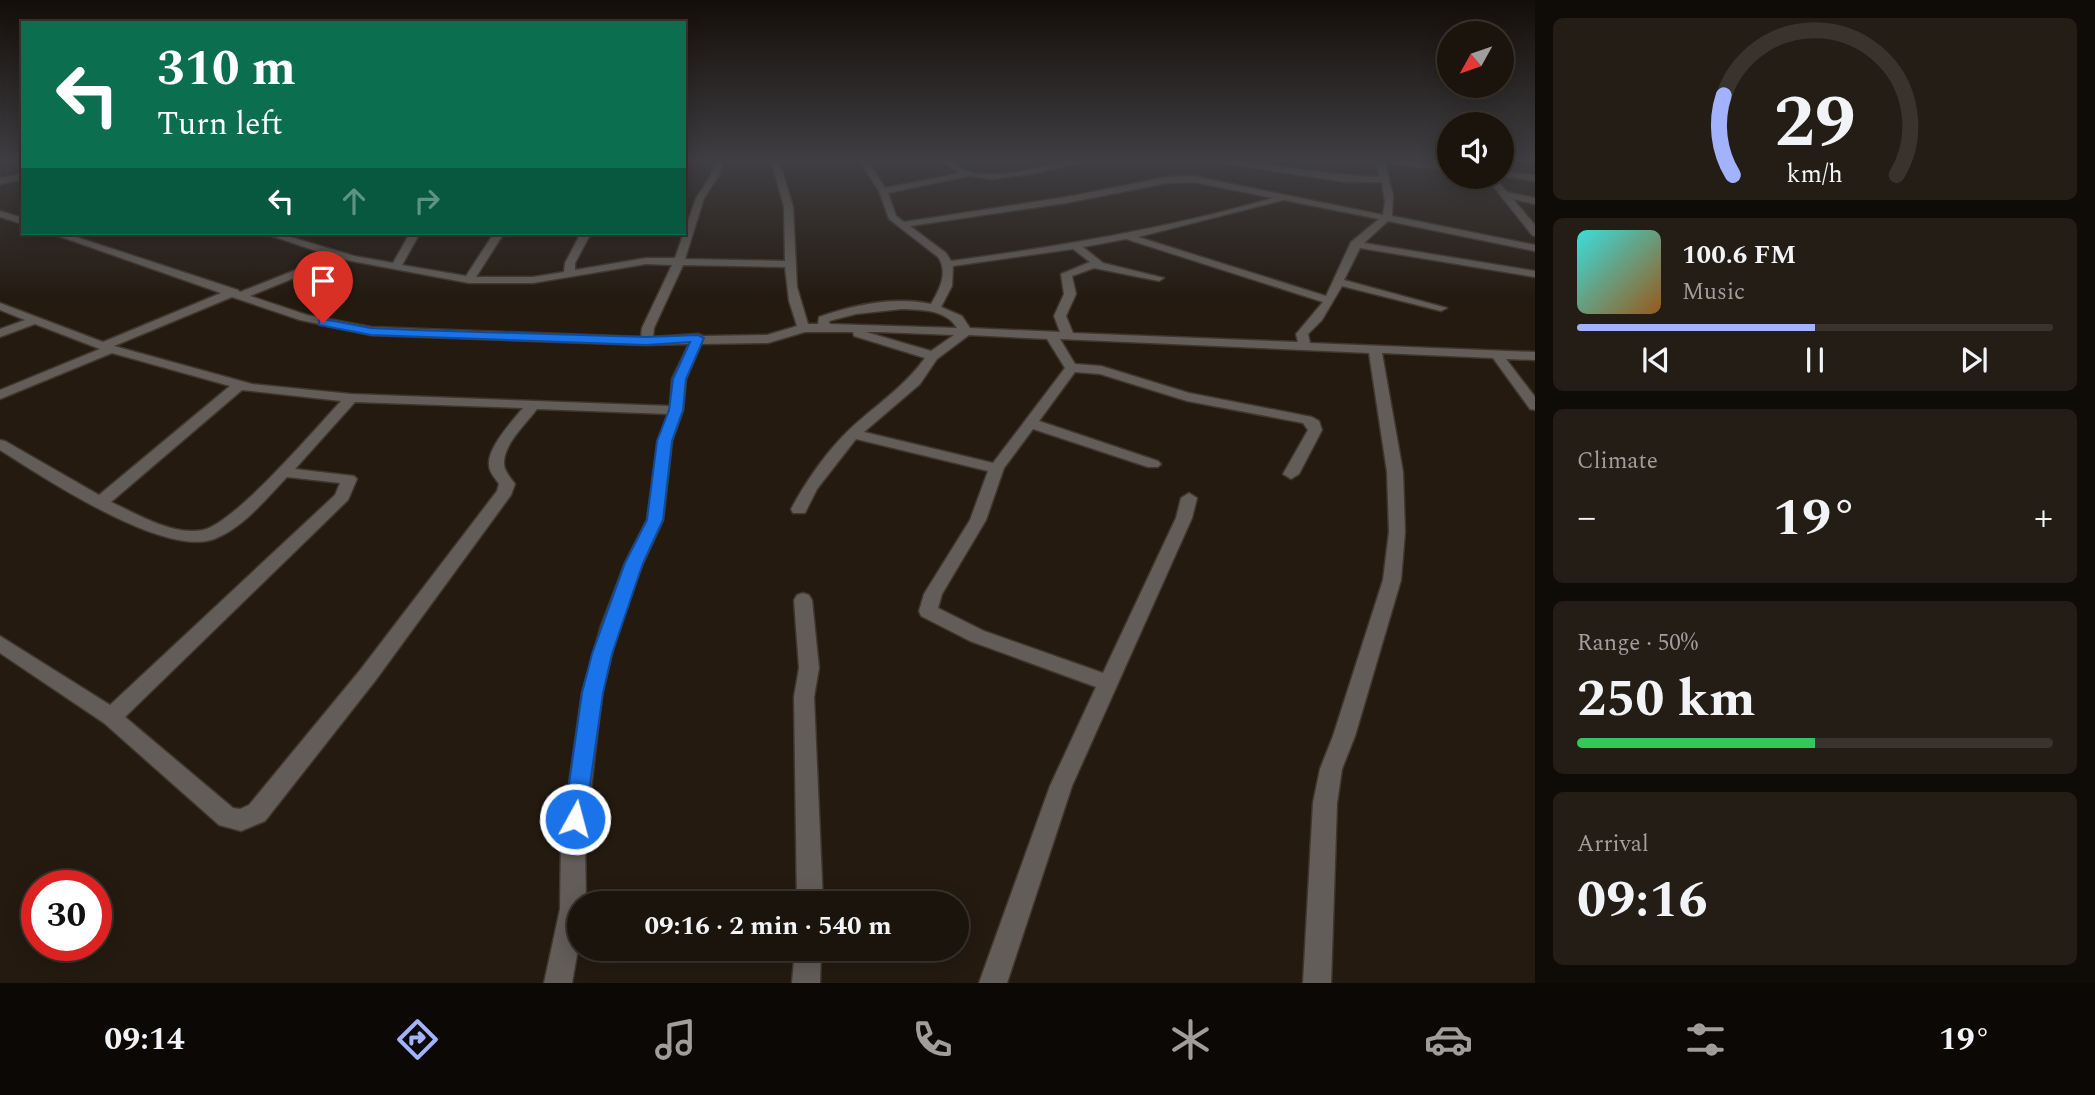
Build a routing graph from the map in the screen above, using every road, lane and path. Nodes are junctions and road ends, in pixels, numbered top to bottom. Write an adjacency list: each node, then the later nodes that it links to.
1 (697, 206): 24 (street)
2 (788, 206): 25 (street)
3 (888, 206): 12 (street)
4 (1027, 206): 12 (street)
5 (1255, 206): 19 (street)
6 (1328, 206): 10 (street)
7 (1388, 206): 10 (street)
8 (0, 215): 11 (street)
9 (1530, 216): 13 (street)
10 (1387, 218): 20 (street); 22 (street)
11 (21, 220)
12 (901, 225): 26 (street)
13 (1535, 233)
14 (61, 235): 34 (street)
15 (279, 235): 23 (street)
16 (414, 235): 28 (street)
17 (498, 235): 32 (street)
18 (585, 235): 29 (street)
19 (1121, 235): 21 (street); 35 (street)
20 (1355, 244): 30 (street); 33 (street)
21 (1074, 245): 26 (street); 27 (street)
22 (1535, 248)
23 (342, 255): 28 (street); 34 (street)
24 (679, 261): 25 (street); 29 (street); 48 (street)
25 (790, 264): 41 (street)
26 (948, 264): 37 (street)
27 (1095, 265): 31 (street); 46 (street)
28 (396, 267): 32 (street)
29 (569, 273): 32 (street)
30 (1535, 274)
31 (1159, 278)
32 (469, 280)
33 (1338, 282): 35 (street); 38 (street)
34 (239, 294): 48 (street); 50 (street)
35 (1327, 300): 49 (street)
36 (0, 306): 39 (street)
37 (935, 307): 40 (street); 43 (street)
38 (1441, 307)
39 (32, 321): 44 (street); 50 (street)
40 (825, 327): 41 (street); 42 (street)
41 (804, 328): 47 (street)
42 (844, 329): 43 (street); 53 (street)
43 (966, 331): 45 (street); 53 (street)
44 (0, 333)
45 (1051, 335): 46 (street); 55 (street)
46 (1068, 336): 49 (street)
47 (698, 338): 48 (street); 61 (street)
48 (646, 341)
49 (1305, 346): 51 (street)
50 (107, 347): 56 (street); 57 (street)
51 (1375, 349): 52 (street); 81 (street)
52 (1497, 355): 54 (street); 59 (street)
53 (933, 356): 63 (street)
54 (1535, 356)
55 (1071, 368): 62 (street); 68 (street)
56 (240, 385): 58 (street); 70 (street)
57 (0, 395)
58 (352, 398): 60 (street); 67 (street)
59 (1535, 406)
60 (532, 407): 61 (street); 75 (street)
61 (676, 410): 78 (street)
62 (1030, 423): 65 (street); 66 (street)
63 (853, 434): 66 (street); 71 (street)
64 (0, 444): 70 (street)
65 (1153, 464)
66 (997, 468): 74 (street)
67 (282, 472): 70 (street); 75 (street)
68 (1291, 474)
69 (1189, 498): 74 (street)
70 (102, 501)
71 (799, 509)
72 (803, 600): 76 (street)
73 (0, 643): 75 (street)
74 (1107, 683): 80 (street)
75 (111, 717)
76 (810, 891)
77 (807, 961): 79 (street)
78 (558, 983)
79 (806, 983)
80 (993, 983)
81 (1317, 983)

